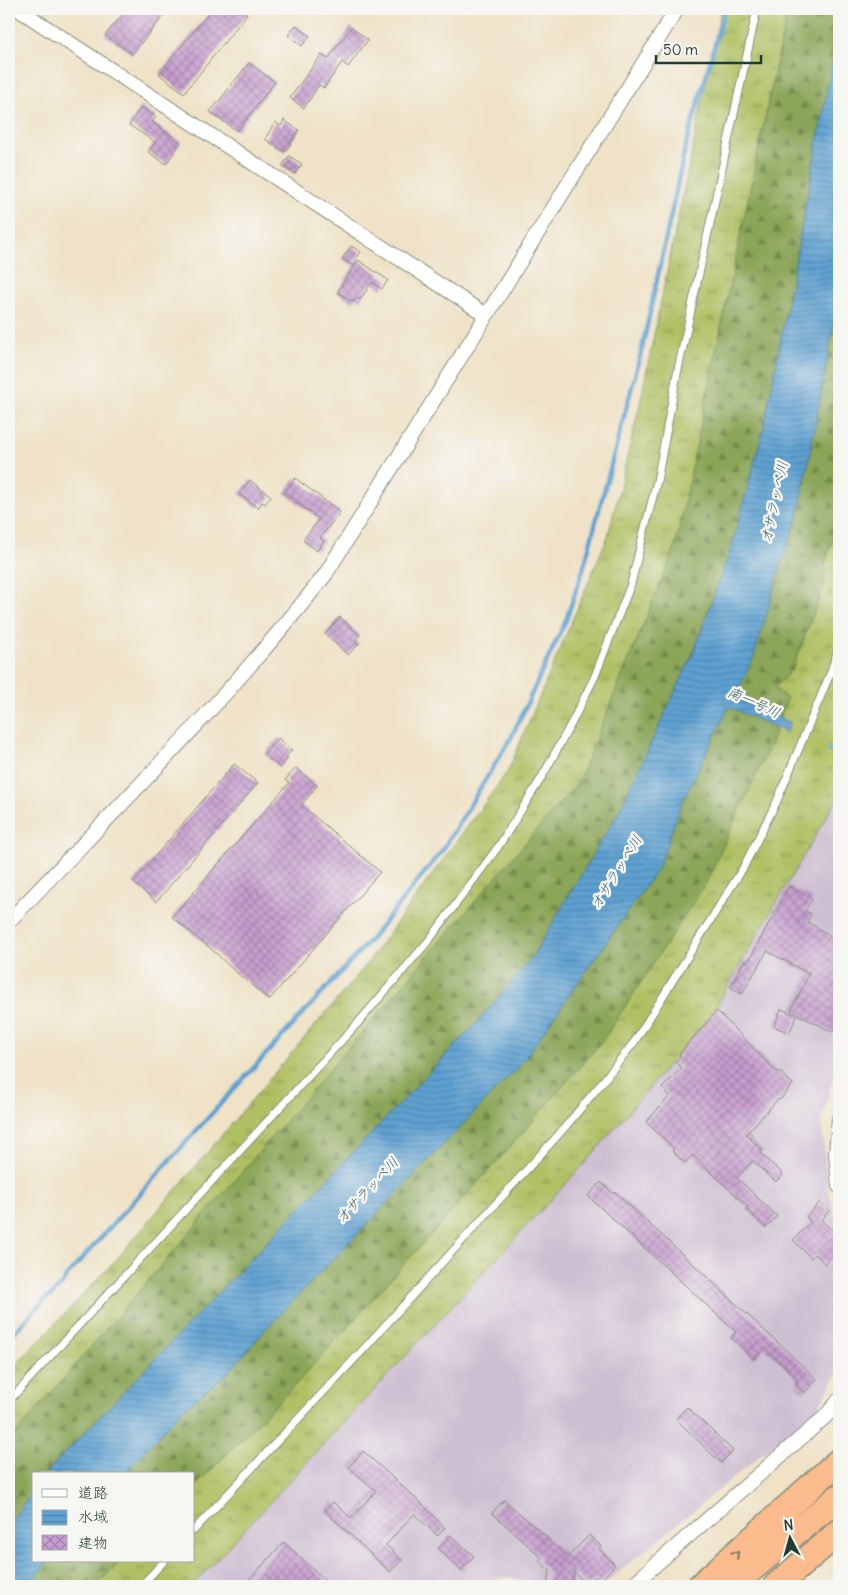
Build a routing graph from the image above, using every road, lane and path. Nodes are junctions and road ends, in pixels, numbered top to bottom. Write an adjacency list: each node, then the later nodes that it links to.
1 (18, 9): 4 (street)
2 (677, 9): 4 (street)
3 (757, 9): 10 (lane)
4 (486, 315): 6 (street)
5 (839, 647): 13 (lane)
6 (9, 921)
7 (839, 1119): 8 (street)
8 (839, 1186)
9 (839, 1400): 19 (street)
10 (9, 1401)
11 (839, 1461): 20 (highway, one-way to 11)
12 (839, 1497): 21 (highway)
13 (195, 1529)
14 (839, 1532): 17 (highway)
15 (839, 1548): 17 (highway)
16 (163, 1562): 18 (lane)
17 (777, 1585)
18 (141, 1586)
19 (631, 1586)
20 (700, 1586)
21 (731, 1586)

